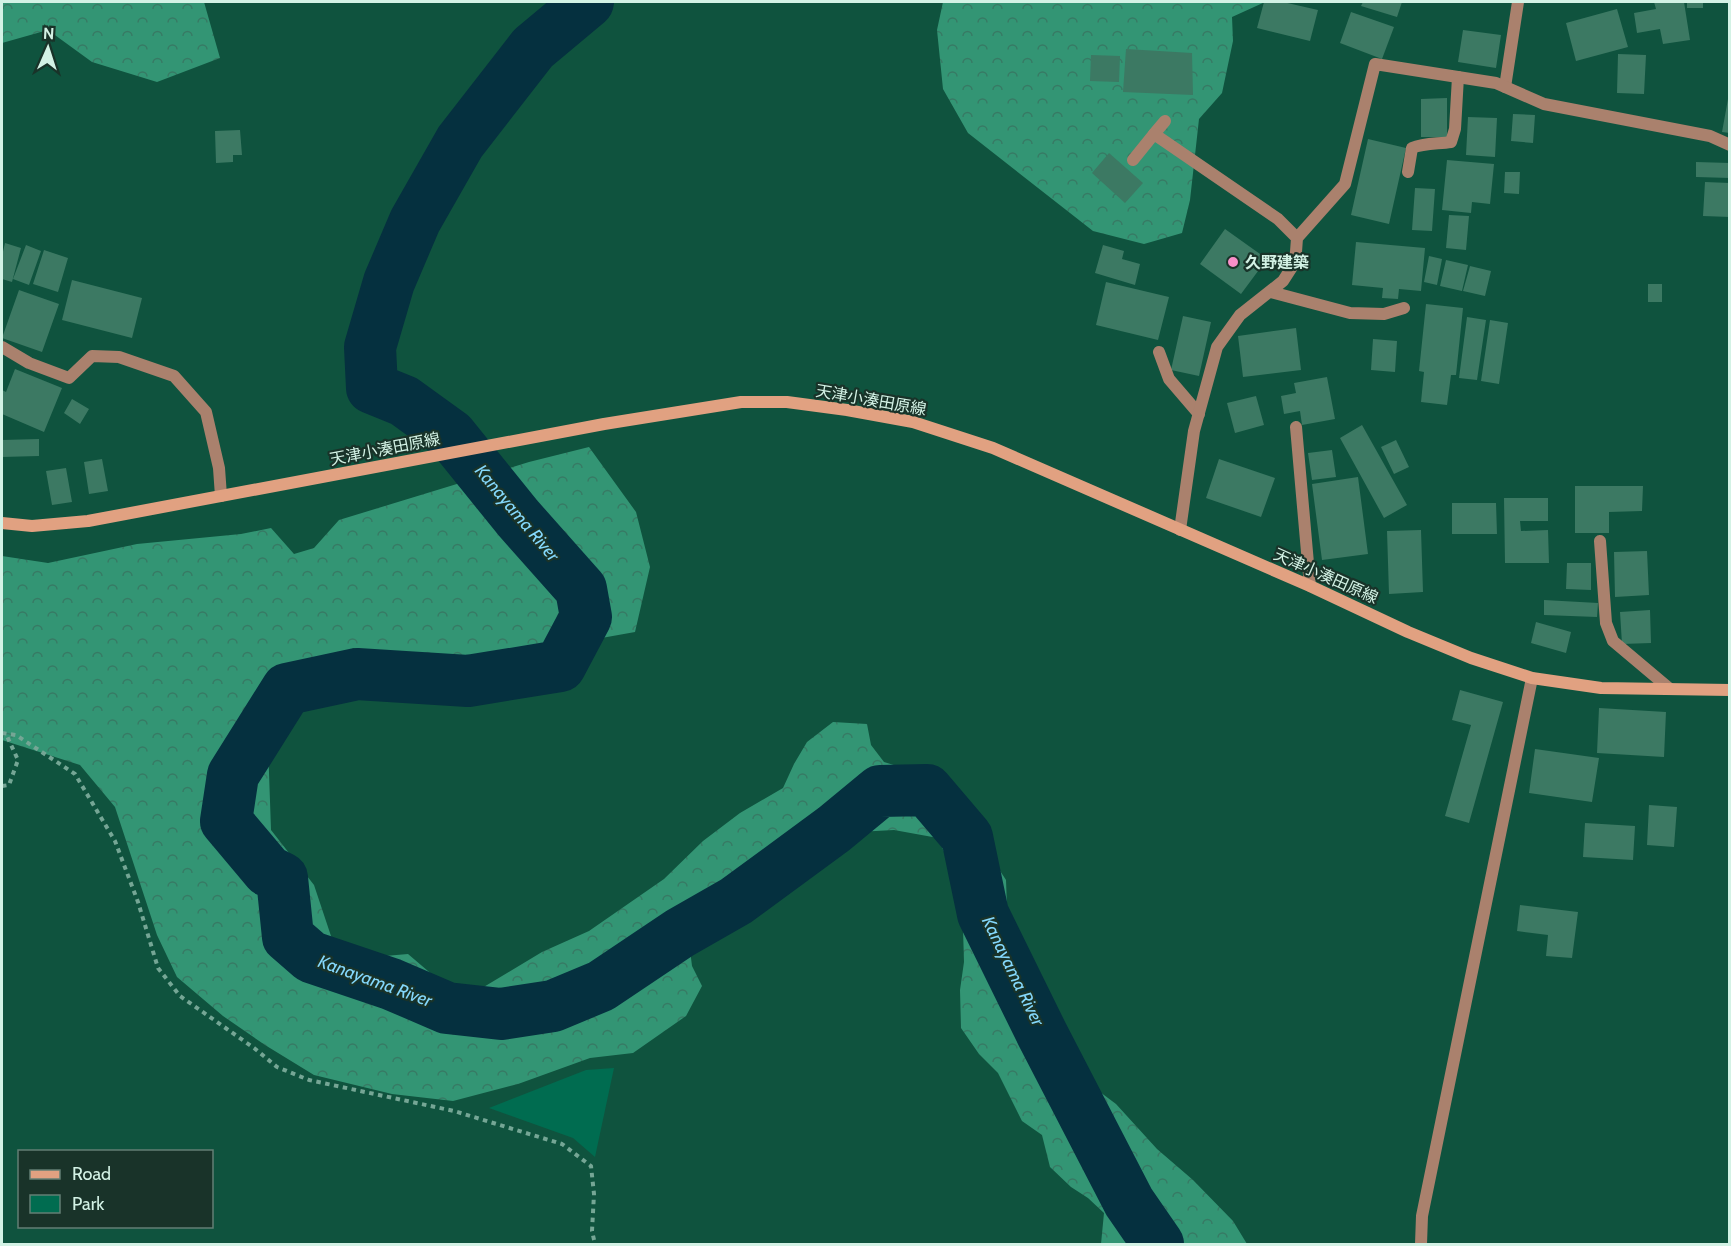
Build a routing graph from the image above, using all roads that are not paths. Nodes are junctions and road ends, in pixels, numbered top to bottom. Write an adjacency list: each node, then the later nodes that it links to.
1 (1518, 2): 3 (street)
2 (1458, 77): 3 (street); 8 (street); 9 (street)
3 (1504, 87): 6 (street)
4 (1165, 121): 5 (street)
5 (1154, 134): 7 (street); 9 (street)
6 (1730, 145)
7 (1133, 160)
8 (1408, 172)
9 (1297, 238): 10 (street)
10 (1271, 292): 11 (street); 14 (street)
11 (1404, 308)
12 (2, 347): 16 (street)
13 (1159, 352): 14 (street)
14 (1199, 414): 18 (street)
15 (1296, 427): 20 (street)
16 (221, 496): 17 (main road, 天津小湊田原線); 18 (main road, 天津小湊田原線)
17 (2, 524)
18 (1180, 530): 20 (main road, 天津小湊田原線)
19 (1600, 541): 22 (street)
20 (1310, 586): 21 (main road, 天津小湊田原線)
21 (1532, 678): 22 (main road, 天津小湊田原線); 24 (street)
22 (1670, 689): 23 (main road, 天津小湊田原線)
23 (1730, 690)
24 (1421, 1245)

